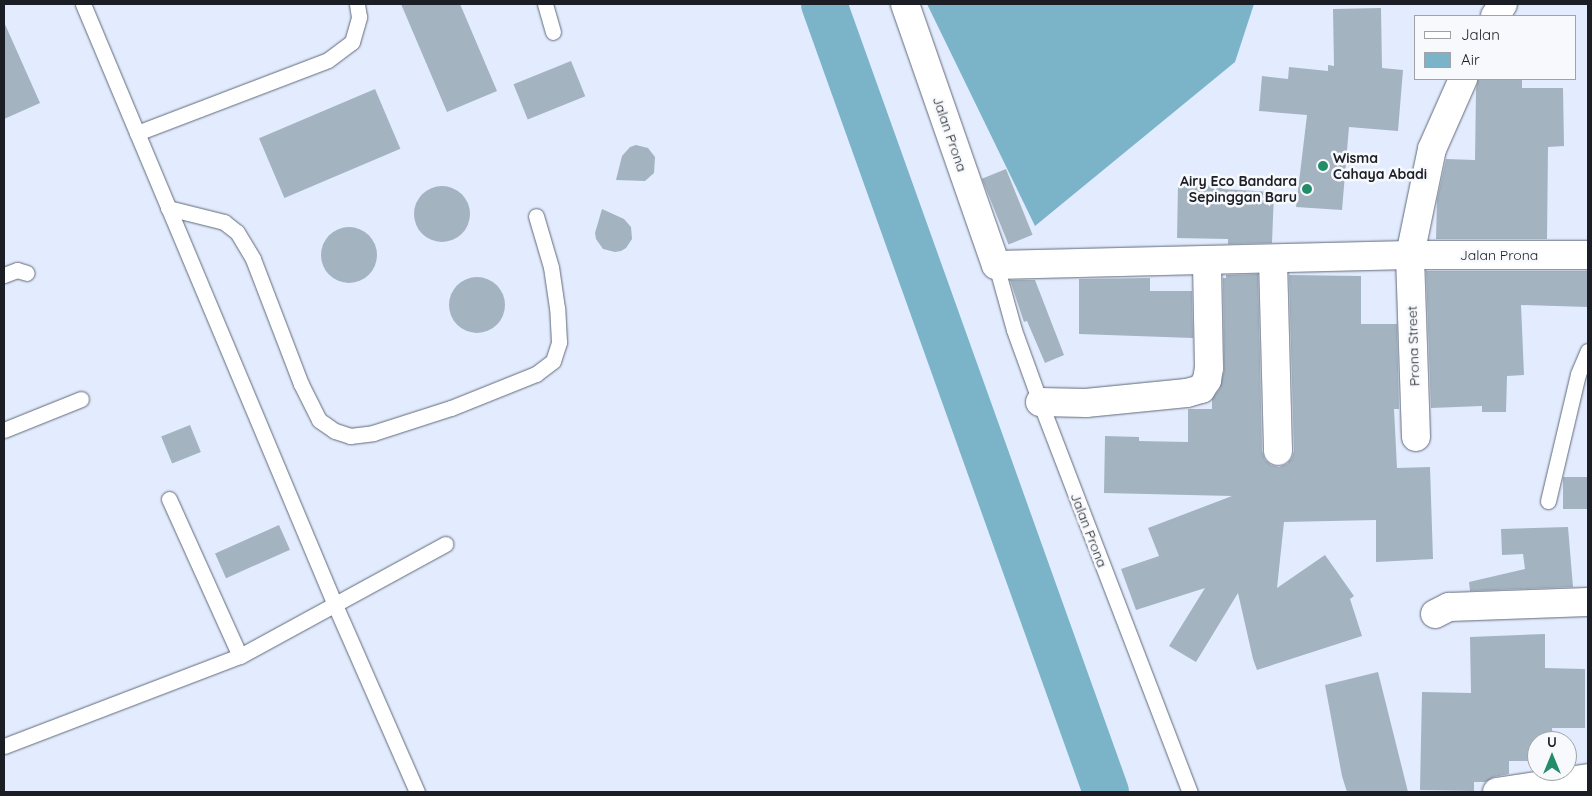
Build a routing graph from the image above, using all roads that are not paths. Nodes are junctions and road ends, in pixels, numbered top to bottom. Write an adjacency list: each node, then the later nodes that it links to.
1 (83, 4): 9 (lane)
2 (357, 4): 9 (lane)
3 (545, 4): 7 (lane)
4 (905, 4): 16 (street, Jalan Prona)
5 (1503, 4): 6 (street)
6 (1496, 15)
7 (552, 32)
8 (1463, 80): 12 (street)
9 (137, 133): 10 (lane)
10 (168, 208): 11 (lane); 29 (lane)
11 (536, 216)
12 (1410, 255): 13 (street, Jalan Prona); 14 (street, Jalan Prona); 23 (street, Prona Street)
13 (1588, 255)
14 (1273, 260): 15 (street, Jalan Prona); 24 (street)
15 (1207, 261): 16 (street, Jalan Prona); 21 (street)
16 (996, 265): 21 (lane, Jalan Prona)
17 (27, 273): 18 (lane)
18 (4, 275)
19 (1588, 352): 26 (lane)
20 (81, 399): 22 (lane)
21 (1040, 402): 35 (lane, Jalan Prona)
22 (4, 430)
23 (1416, 437)
24 (1278, 451)
25 (169, 499): 31 (lane)
26 (1548, 501)
27 (445, 544): 29 (lane)
28 (1588, 602): 30 (street)
29 (335, 605): 31 (lane); 34 (lane)
30 (1435, 614)
31 (240, 656): 32 (lane)
32 (4, 746)
33 (1588, 778): 36 (street)
34 (417, 792)
35 (1190, 792)
36 (1497, 792)

